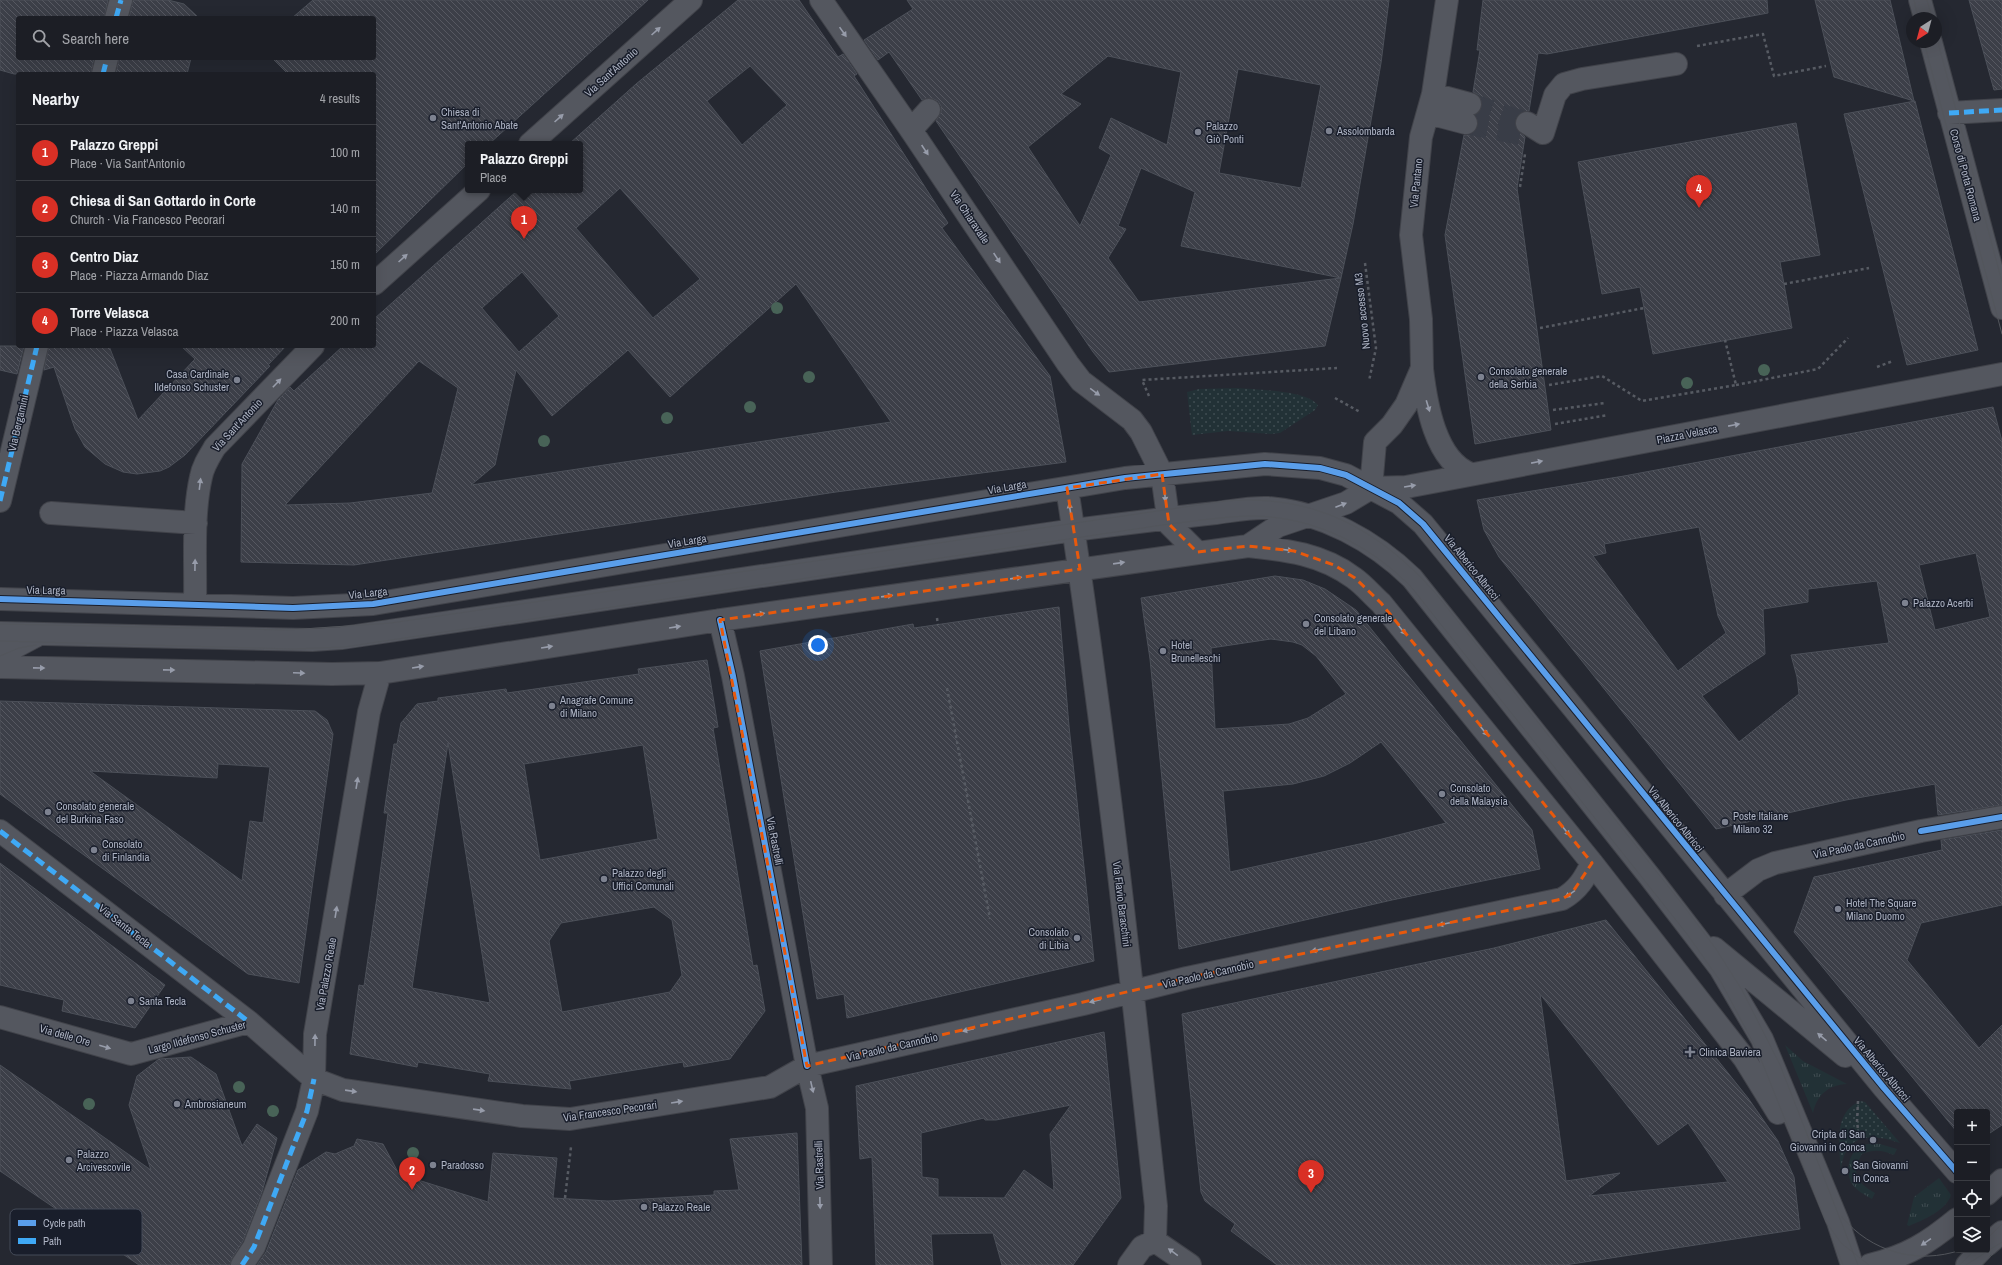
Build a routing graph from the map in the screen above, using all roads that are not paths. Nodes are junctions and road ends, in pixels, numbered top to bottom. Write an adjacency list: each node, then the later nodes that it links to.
1 (121, 0): 7 (street)
2 (691, 0): 19 (street, Via Sant'Antonio, one-way to 2)
3 (821, 0): 17 (street, Via Chiaravalle, one-way to 17)
4 (1447, 0): 12 (street, Via Pantano)
5 (1920, 0): 6 (street)
6 (1923, 12)
7 (117, 16)
8 (1933, 48): 15 (street, Corso di Porta Romana)
9 (106, 60): 11 (street)
10 (1676, 64): 18 (street)
11 (104, 72)
12 (1430, 104): 16 (street); 25 (street, Via Pantano)
13 (930, 110): 17 (street)
14 (2002, 110): 15 (street)
15 (1949, 113): 22 (street, Corso di Porta Romana)
16 (1468, 114)
17 (911, 130): 27 (street, Via Chiaravalle, one-way to 27)
18 (1532, 130)
19 (533, 141)
20 (476, 193): 21 (street, one-way to 20)
21 (376, 282)
22 (2002, 308)
23 (37, 348): 31 (street, Via Bergamini)
24 (311, 348): 35 (street, Via Sant'Antonio, one-way to 24)
25 (1422, 368): 28 (street, Via Pantano, one-way to 28); 30 (street, Via Pantano)
26 (2002, 374): 28 (street, Piazza Velasca, one-way to 26)
27 (1162, 474): 29 (street, Via Larga); 30 (street, Via Larga); 34 (street, one-way to 34)
28 (1471, 474): 30 (street, Piazza Velasca, one-way to 28)
29 (1067, 488): 36 (street, one-way to 29); 41 (street, Via Larga)
30 (1371, 488): 33 (street, one-way to 30); 51 (street, Via Alberico Albricci)
31 (0, 501)
32 (51, 513): 35 (street)
33 (1309, 516): 34 (street); 37 (street); 52 (street, Via Alberico Albricci)
34 (1167, 518): 36 (street); 38 (street)
35 (196, 523): 41 (street, one-way to 35)
36 (1074, 530): 39 (street); 44 (street)
37 (1248, 546): 38 (street); 50 (street, one-way to 50)
38 (1197, 552): 39 (street, one-way to 38)
39 (1080, 569): 42 (street, one-way to 39); 53 (street, Via Flavio Baracchini)
40 (0, 599): 41 (street, Via Larga)
41 (195, 604)
42 (720, 620): 47 (street, one-way to 42); 57 (street, Via Rastrelli)
43 (0, 633): 44 (street)
44 (39, 634): 45 (street)
45 (0, 654)
46 (0, 667): 47 (street, one-way to 47)
47 (380, 673): 58 (street, Via Palazzo Reale, one-way to 47)
48 (2002, 817): 51 (street, Via Paolo da Cannobio)
49 (0, 831): 55 (street, Via Santa Tecla)
50 (1592, 863): 53 (street, Via Paolo da Cannobio, one-way to 53); 60 (street)
51 (1725, 894): 59 (street, Via Alberico Albricci)
52 (1692, 930): 59 (street, Via Alberico Albricci, one-way to 52); 73 (street, Via Alberico Albricci)
53 (1133, 992): 57 (street, Via Paolo da Cannobio, one-way to 57); 66 (street, Via Flavio Baracchini)
54 (0, 1017): 56 (street, Via delle Ore, one-way to 56)
55 (250, 1022): 56 (street, Largo Ildefonso Schuster); 58 (street, Largo Ildefonso Schuster)
56 (131, 1054)
57 (808, 1066): 58 (street, Via Francesco Pecorari, one-way to 57); 70 (street, Via Rastrelli, one-way to 70)
58 (314, 1079): 69 (street, Via Palazzo Reale)
59 (1884, 1088): 61 (street, Via Alberico Albricci)
60 (1778, 1113)
61 (1954, 1169)
62 (2002, 1180): 63 (street)
63 (1990, 1191)
64 (1954, 1221): 74 (street, one-way to 74)
65 (2002, 1232): 67 (street)
66 (1155, 1241): 71 (street); 72 (street, one-way to 66)
67 (1990, 1242)
68 (1978, 1253): 75 (street)
69 (242, 1265)
70 (822, 1265)
71 (1129, 1265)
72 (1190, 1265)
73 (1852, 1265)
74 (1870, 1265)
75 (1967, 1265)

